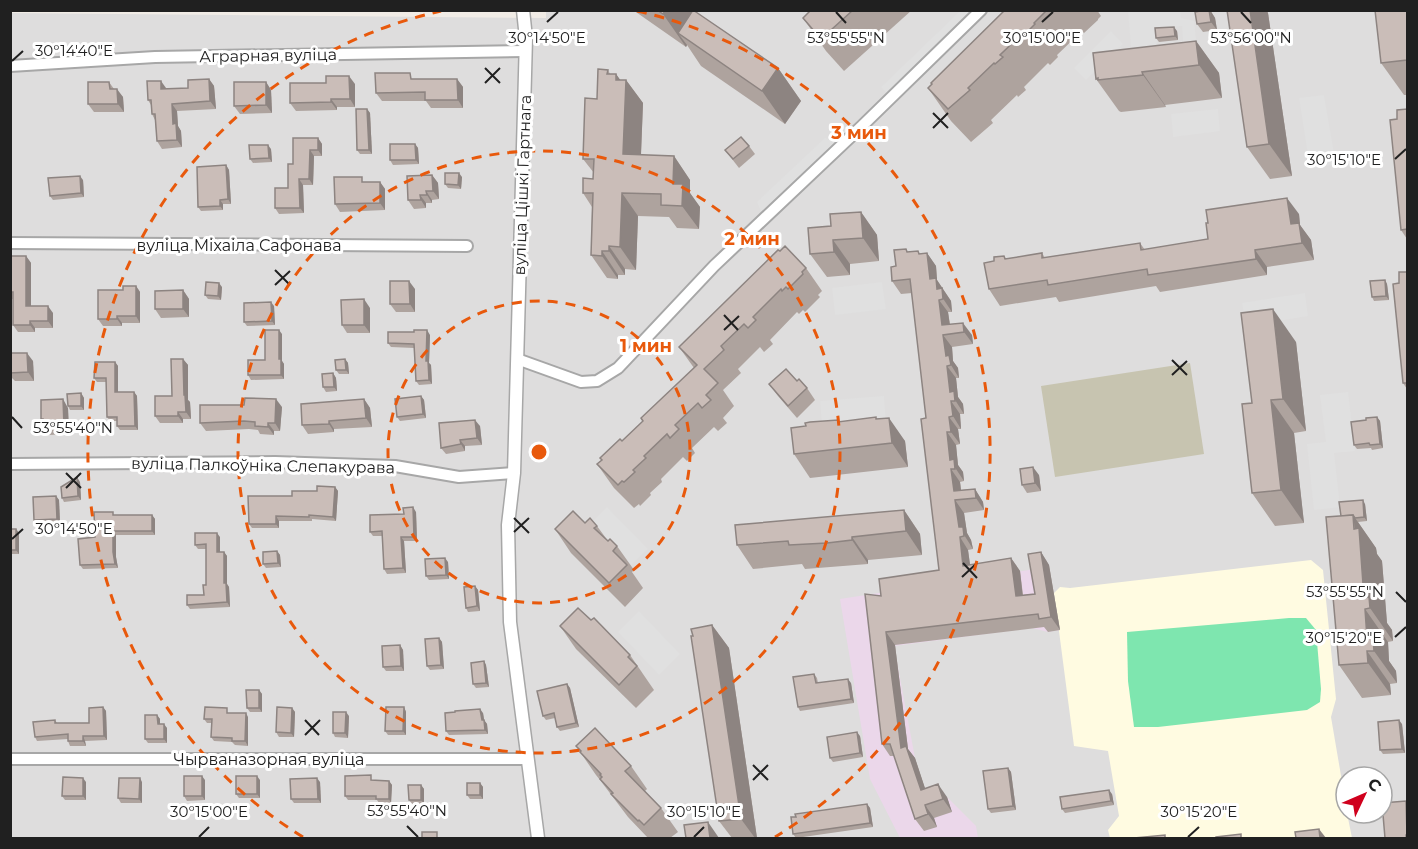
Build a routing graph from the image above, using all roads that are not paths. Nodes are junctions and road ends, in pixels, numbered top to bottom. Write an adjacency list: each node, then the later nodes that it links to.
1 (523, 10): 3 (street, вуліца Цішкі Гартнага)
2 (981, 10): 7 (street)
3 (525, 51): 4 (street, Аграрная вуліца); 7 (street, вуліца Цішкі Гартнага)
4 (10, 66)
5 (10, 243): 6 (street, вуліца Міхаіла Сафонава)
6 (467, 246)
7 (517, 359): 9 (street)
8 (10, 464): 9 (street, вуліца Палкоўніка Слепакурава)
9 (514, 473): 11 (street)
10 (10, 759): 11 (street, Чырваназорная вуліца)
11 (528, 759): 12 (street)
12 (538, 838)

